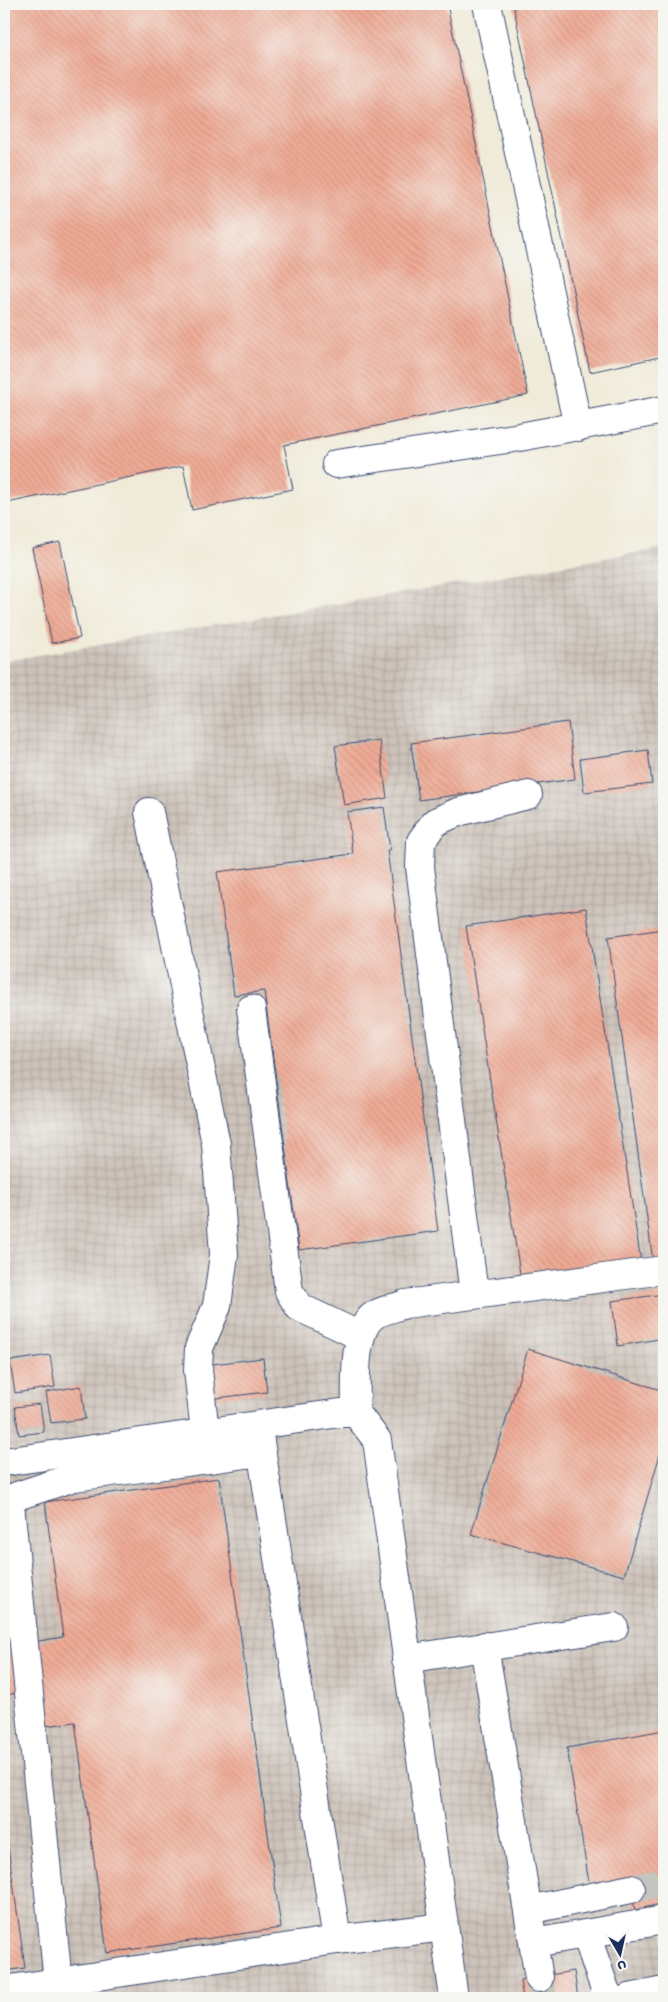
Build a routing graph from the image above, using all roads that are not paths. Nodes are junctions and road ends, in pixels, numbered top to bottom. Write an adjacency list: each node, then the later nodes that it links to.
1 (487, 4): 3 (lane)
2 (664, 410): 3 (lane)
3 (578, 427): 4 (lane)
4 (336, 464)
5 (528, 795): 9 (lane)
6 (148, 812): 13 (lane)
7 (251, 1009): 10 (lane)
8 (664, 1270): 9 (lane)
9 (474, 1294): 10 (lane)
10 (360, 1336): 11 (lane)
11 (356, 1412): 12 (lane); 18 (lane)
12 (257, 1424): 13 (lane); 14 (lane)
13 (205, 1432): 15 (lane)
14 (261, 1452): 24 (lane); 27 (lane)
15 (4, 1462)
16 (614, 1627): 17 (lane)
17 (484, 1646): 18 (lane); 20 (lane)
18 (406, 1659): 22 (lane)
19 (631, 1889): 20 (lane)
20 (528, 1910): 25 (lane)
21 (664, 1920): 23 (lane)
22 (444, 1927): 24 (lane); 30 (lane)
23 (586, 1934): 25 (lane); 31 (lane)
24 (337, 1940): 27 (lane)
25 (534, 1943): 26 (lane)
26 (540, 1978)
27 (58, 1982): 28 (lane)
28 (4, 1990)
29 (664, 1991): 32 (lane)
30 (454, 1998)
31 (611, 1998)
32 (629, 1998)

